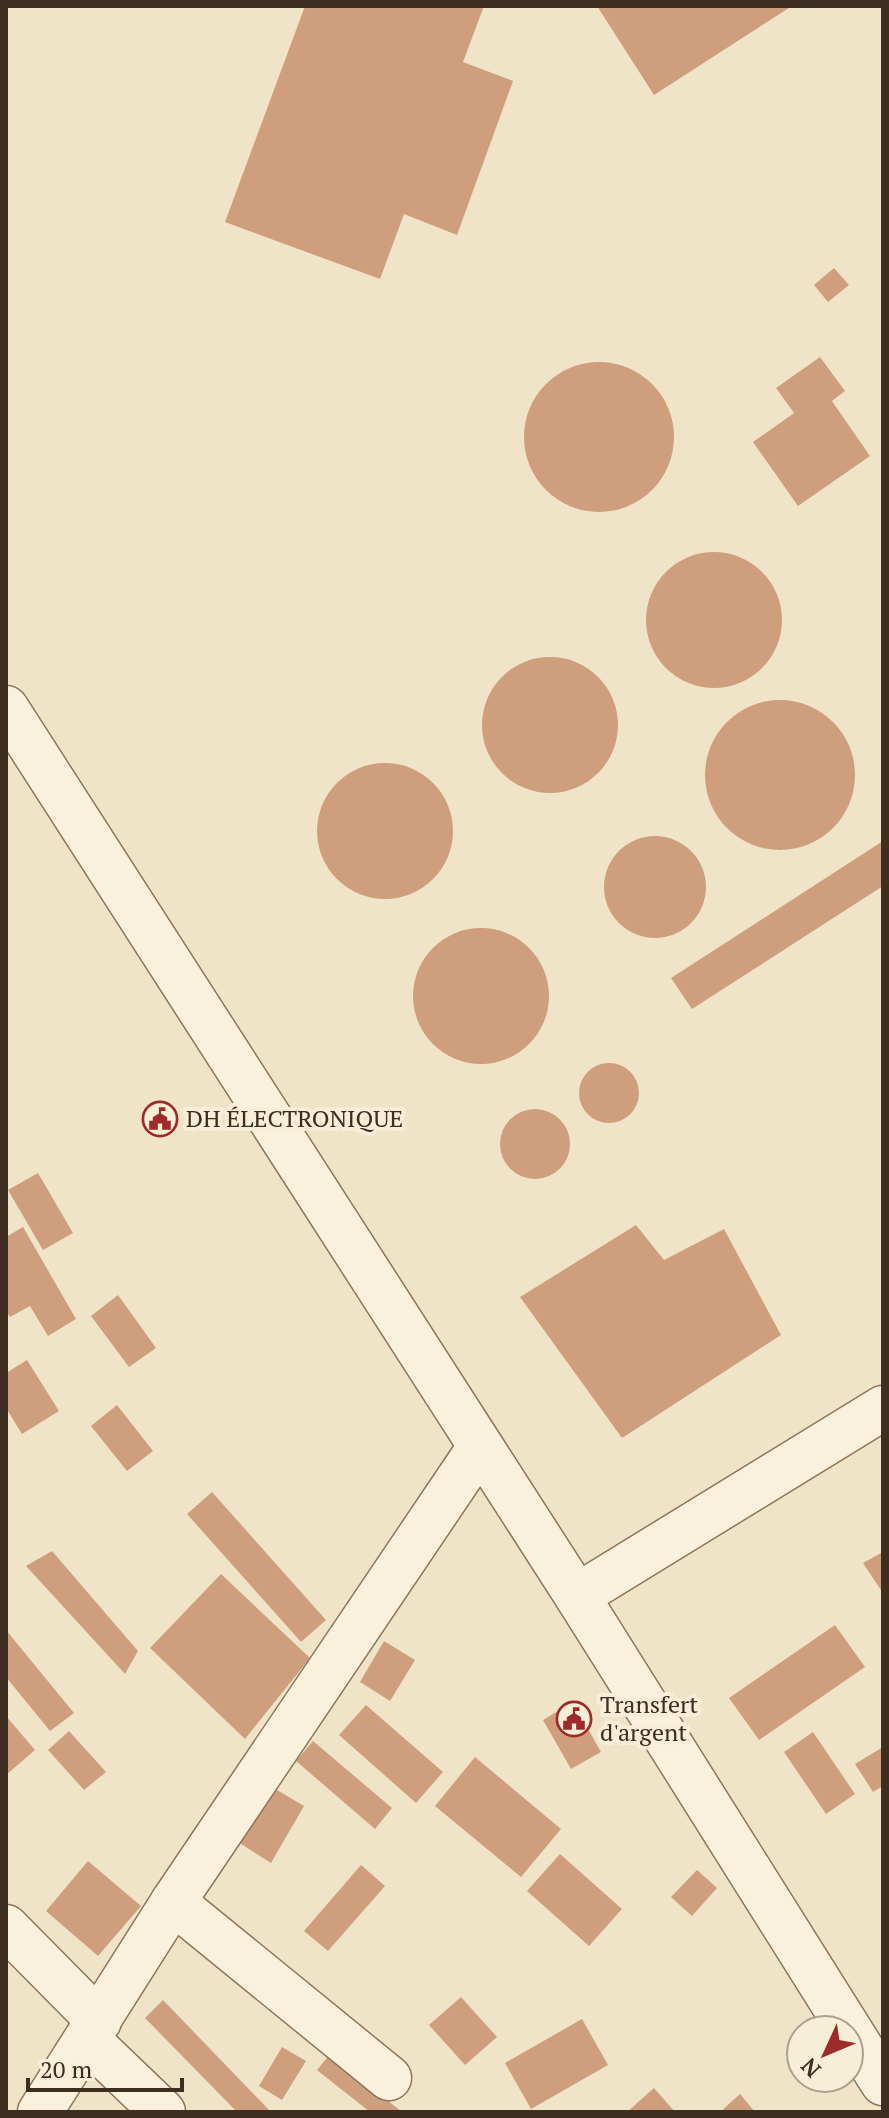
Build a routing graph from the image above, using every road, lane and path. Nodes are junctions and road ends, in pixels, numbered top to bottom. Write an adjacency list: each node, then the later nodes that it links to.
1 (6, 708): 3 (street)
2 (883, 1408): 4 (street)
3 (480, 1447): 4 (street); 5 (street)
4 (577, 1596): 9 (street)
5 (173, 1902): 7 (street); 8 (street)
6 (6, 1927): 7 (street)
7 (93, 2031): 10 (street); 11 (street)
8 (389, 2078)
9 (883, 2083)
10 (40, 2112)
11 (163, 2112)

